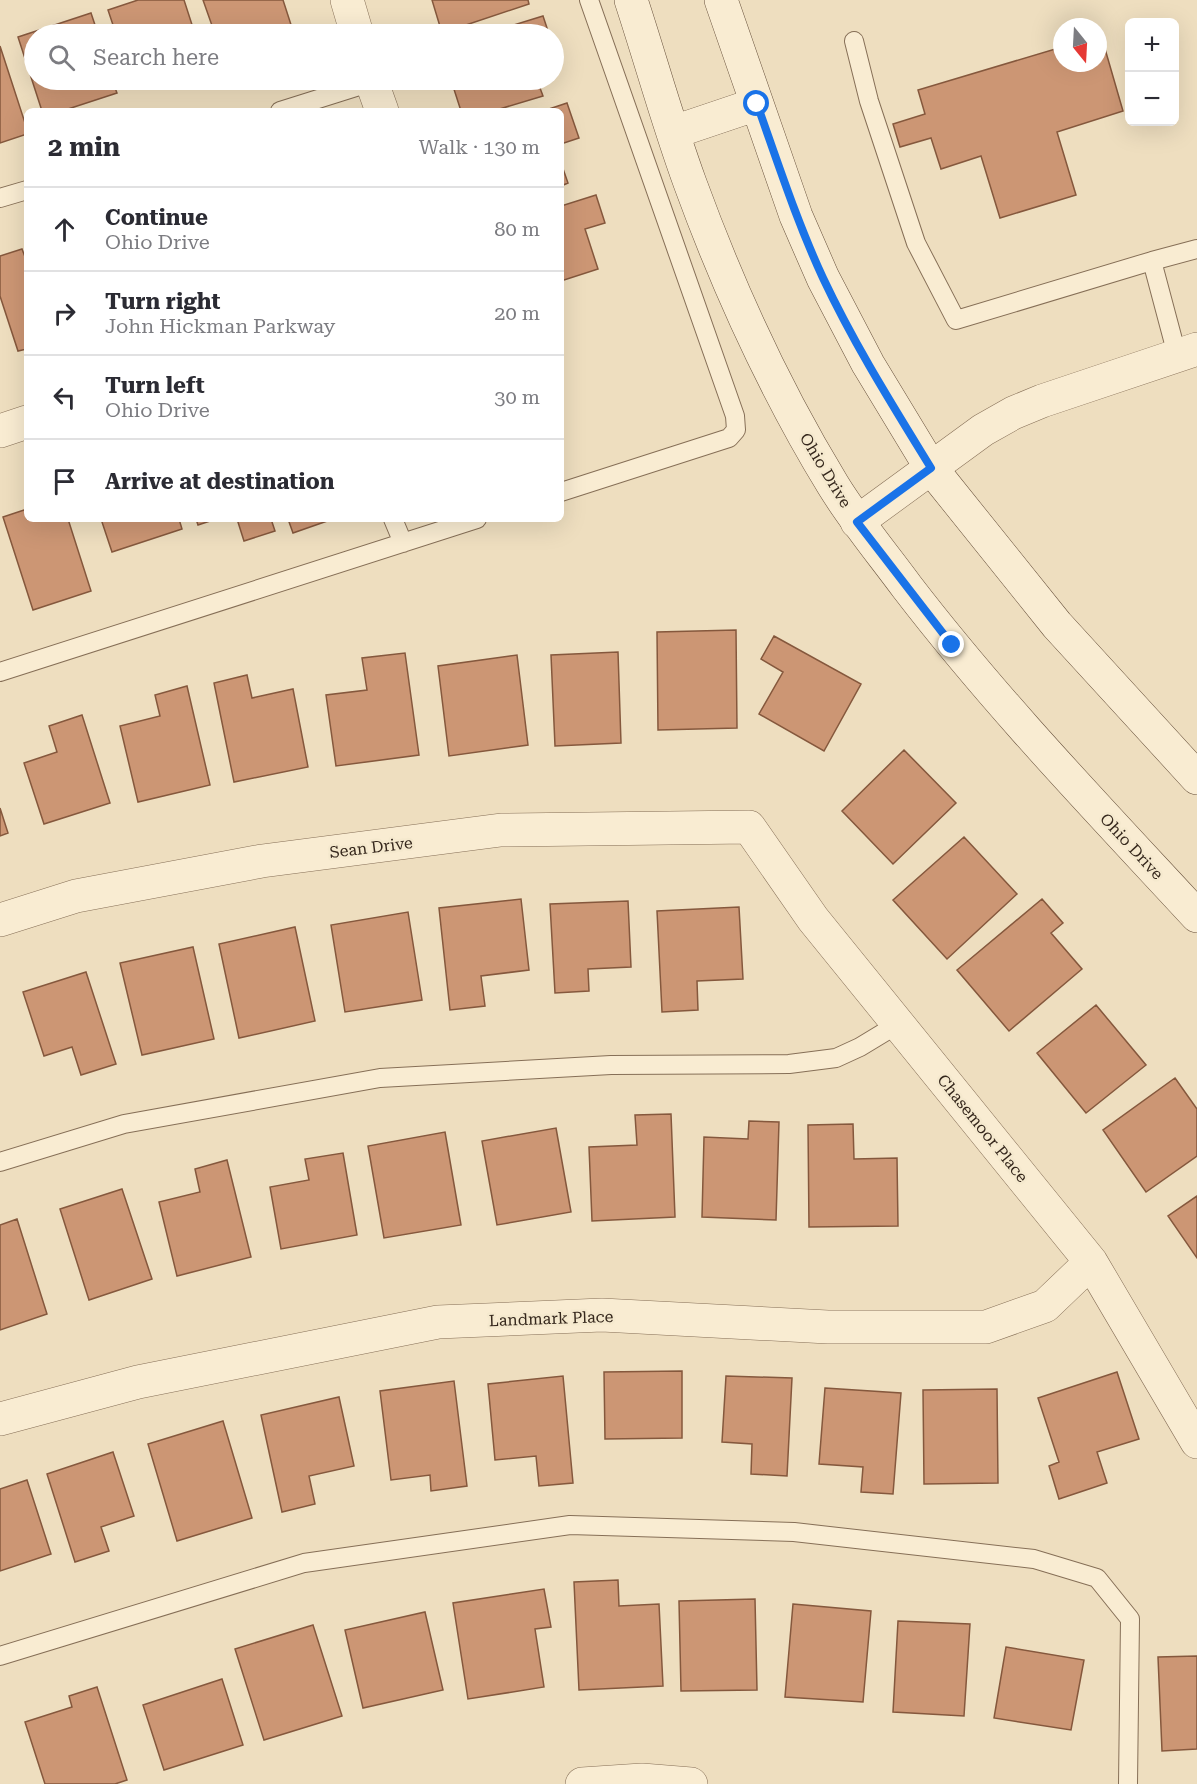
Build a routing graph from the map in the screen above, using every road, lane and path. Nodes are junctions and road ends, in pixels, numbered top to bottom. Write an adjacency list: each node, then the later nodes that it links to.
1 (347, 0): 5 (street)
2 (589, 0): 19 (lane)
3 (631, 0): 10 (street, Ohio Drive)
4 (721, 0): 8 (street)
5 (354, 24)
6 (854, 41): 14 (lane)
7 (375, 91): 9 (lane)
8 (757, 104): 10 (street); 18 (street)
9 (294, 108)
10 (674, 132): 22 (street, Ohio Drive)
11 (24, 191): 12 (lane)
12 (0, 198)
13 (1197, 249): 14 (lane)
14 (1152, 261): 15 (lane)
15 (1187, 352): 18 (street)
16 (24, 424): 17 (street)
17 (0, 431)
18 (931, 468): 22 (street); 25 (street)
19 (564, 491)
20 (394, 522): 23 (lane)
21 (468, 522): 23 (lane)
22 (857, 522): 27 (street, Ohio Drive)
23 (403, 543): 24 (lane)
24 (0, 672)
25 (1197, 778)
26 (749, 827): 28 (street, Sean Drive); 29 (street, Chasemoor Place)
27 (1197, 916)
28 (0, 920)
29 (898, 1024): 30 (lane); 31 (street, Chasemoor Place)
30 (0, 1162)
31 (1091, 1262): 32 (street, Landmark Place); 33 (street, Chasemoor Place)
32 (0, 1419)
33 (1197, 1442)
34 (0, 1656): 37 (lane)
35 (582, 1784): 36 (street)
36 (691, 1784)
37 (1128, 1784)

